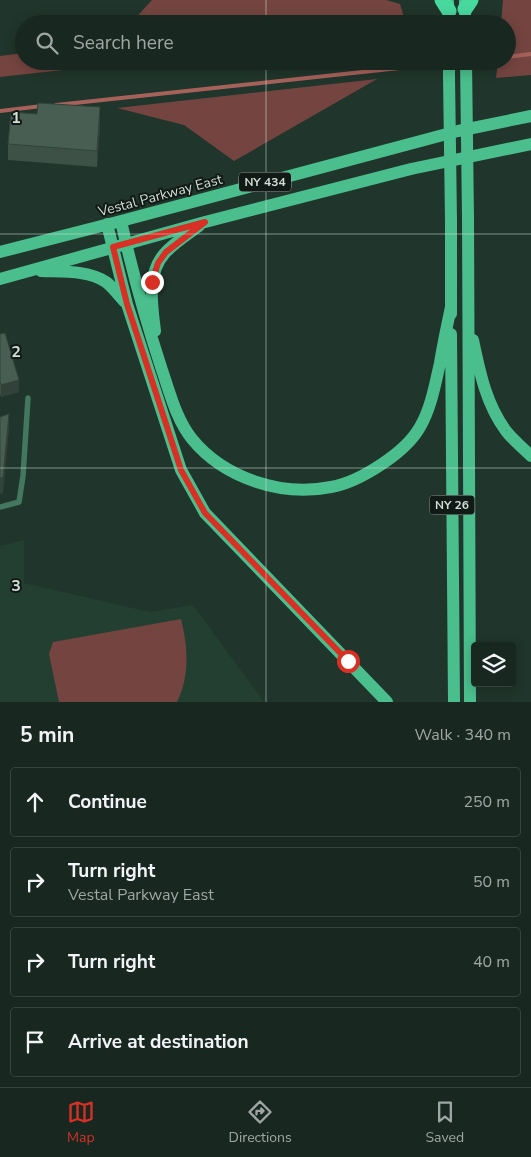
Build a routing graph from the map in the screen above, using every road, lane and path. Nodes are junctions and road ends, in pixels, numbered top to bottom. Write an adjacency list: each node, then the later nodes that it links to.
1 (449, 70): 14 (main road, NY 26, bridge)
2 (466, 70): 15 (main road, NY 26, bridge)
3 (531, 116): 5 (main road, Vestal Parkway East / NY 434)
4 (531, 144): 6 (main road, NY 434)
5 (121, 221): 7 (main road, Vestal Parkway East / NY 434); 8 (main road)
6 (205, 222): 8 (main road, NY 434); 16 (main road)
7 (107, 224): 9 (main road); 10 (main road, Vestal Parkway East / NY 434)
8 (126, 243): 9 (main road, NY 434); 16 (main road)
9 (113, 247): 11 (main road, NY 434); 13 (main road)
10 (0, 252)
11 (29, 271): 12 (main road, NY 434); 13 (main road)
12 (0, 279)
13 (127, 304): 20 (main road)
14 (451, 307): 16 (main road); 21 (main road, NY 26)
15 (468, 312): 18 (main road); 22 (main road, NY 26)
16 (157, 356)
17 (28, 398): 19 (lane)
18 (531, 456)
19 (0, 507)
20 (387, 702)
21 (454, 702)
22 (470, 702)

